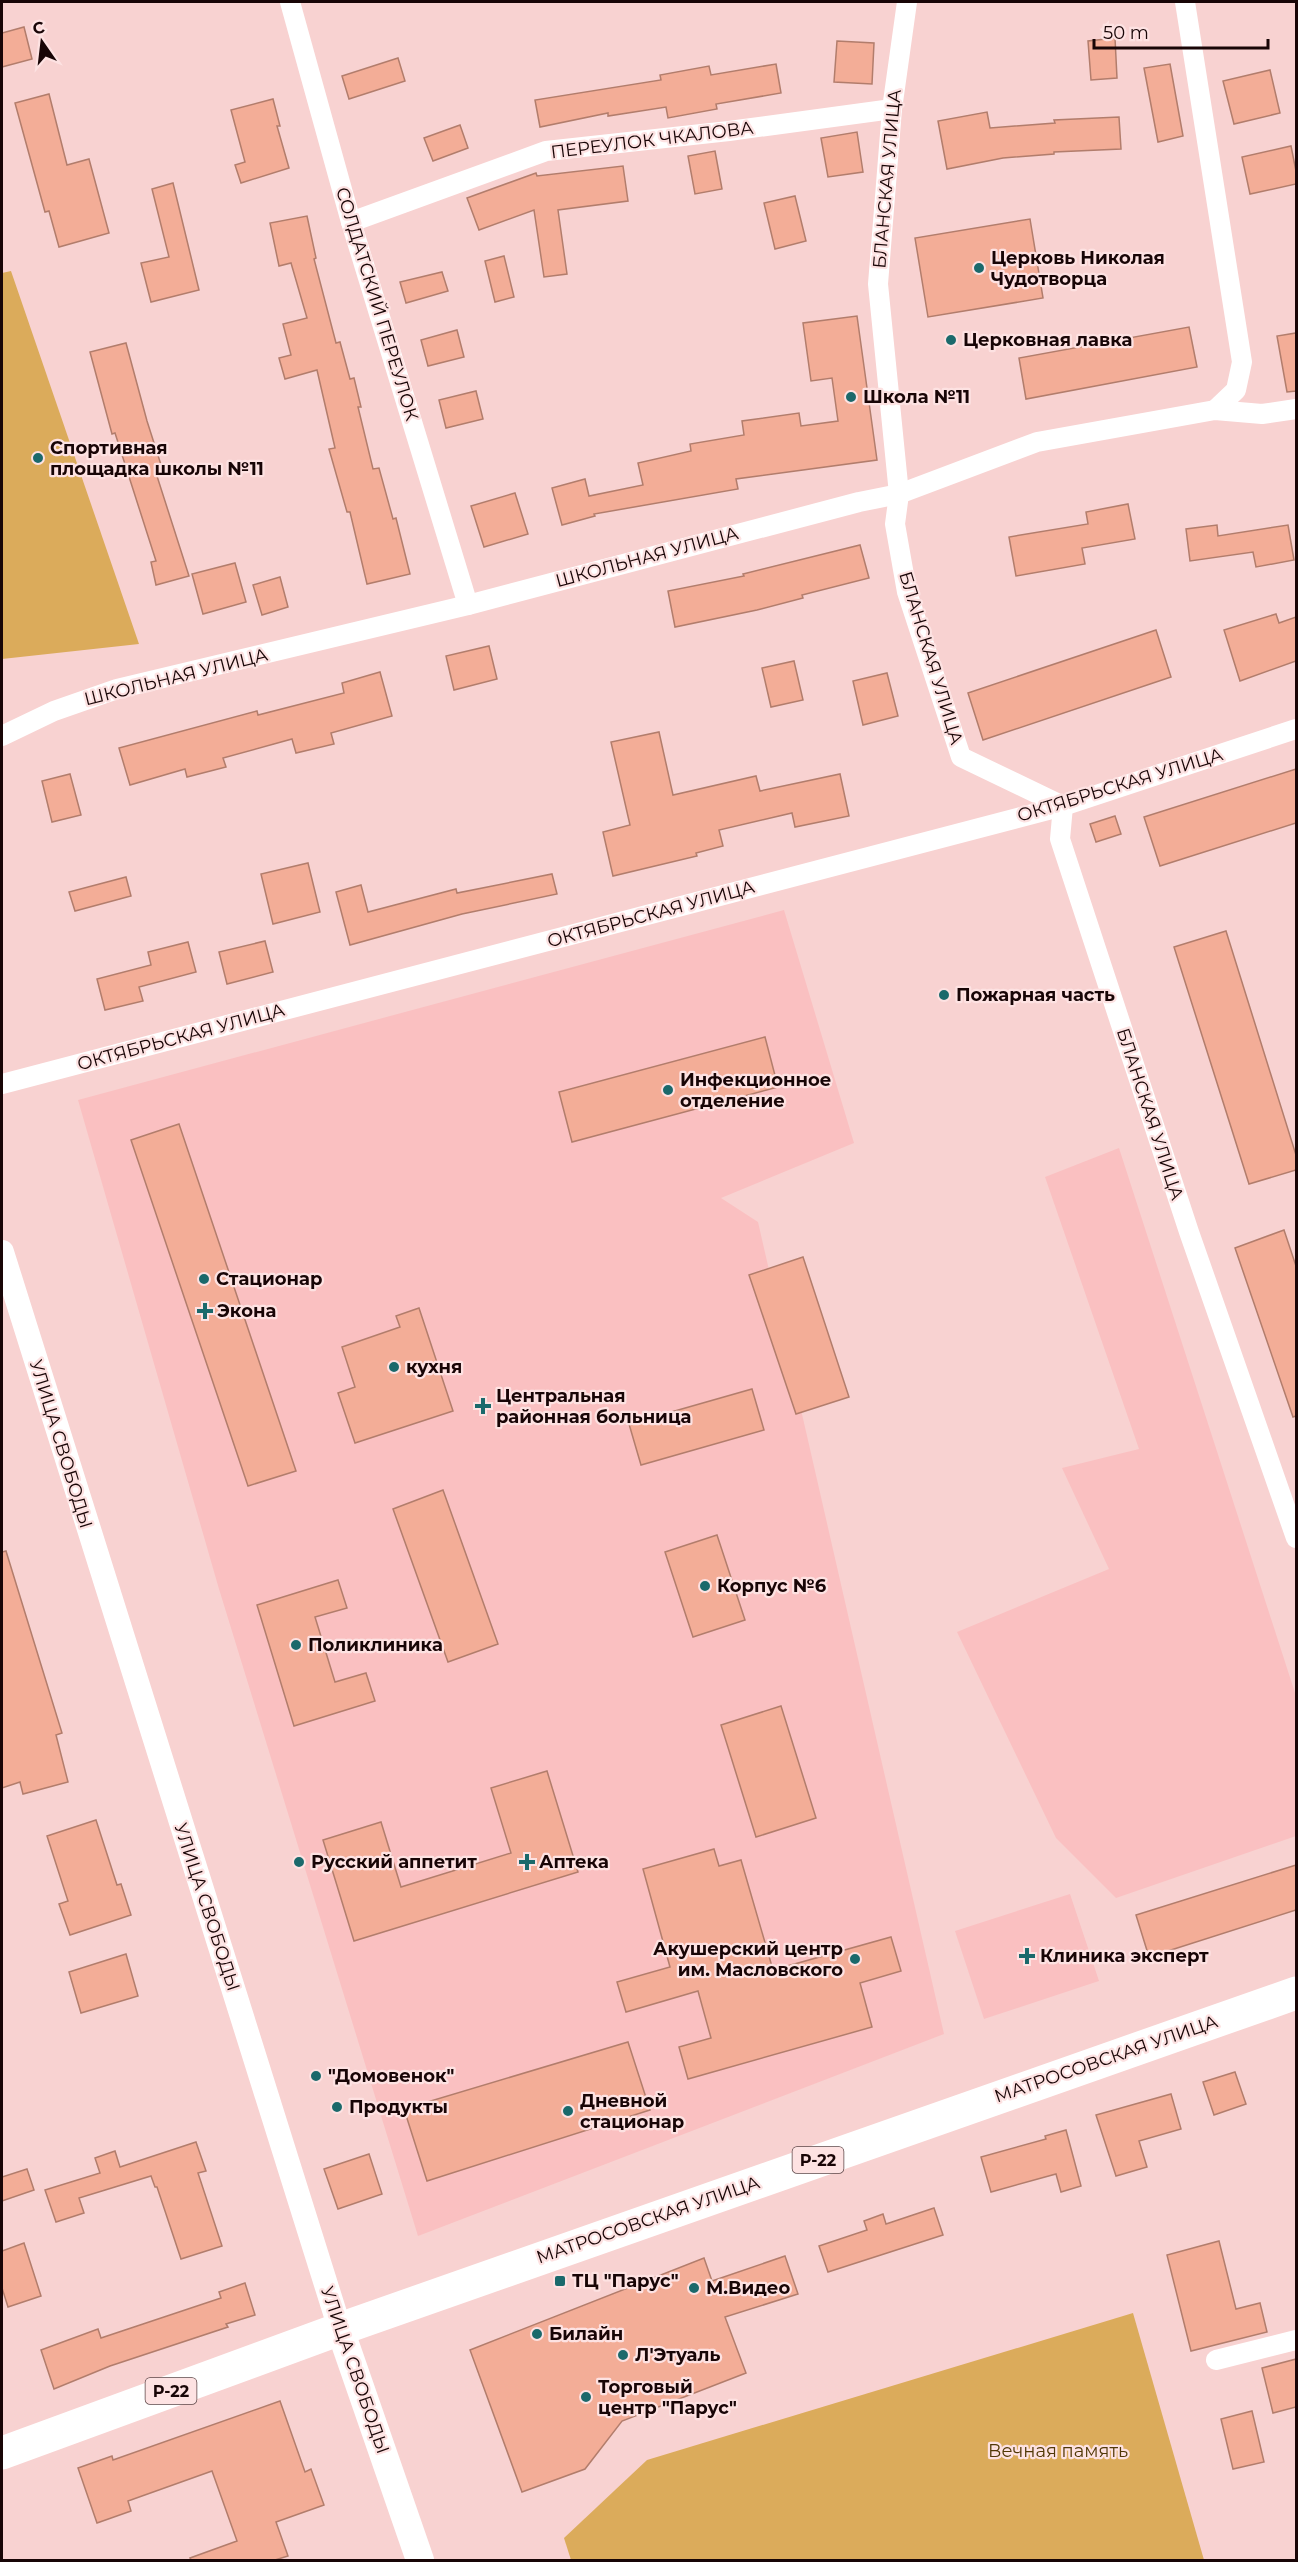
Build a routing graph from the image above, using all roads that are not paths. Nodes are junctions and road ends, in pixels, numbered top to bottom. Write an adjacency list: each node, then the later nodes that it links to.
1 (290, 2): 5 (street, СОЛДАТСКИЙ ПЕРЕУЛОК)
2 (907, 2): 4 (street, БЛАНСКАЯ УЛИЦА)
3 (1185, 2): 6 (street)
4 (892, 109): 5 (street, ПЕРЕУЛОК ЧКАЛОВА); 8 (street, БЛАНСКАЯ УЛИЦА)
5 (351, 222): 9 (street, СОЛДАТСКИЙ ПЕРЕУЛОК)
6 (1215, 410): 7 (street, ШКОЛЬНАЯ УЛИЦА); 8 (street, ШКОЛЬНАЯ УЛИЦА)
7 (1296, 410)
8 (899, 494): 9 (street, ШКОЛЬНАЯ УЛИЦА); 12 (street, БЛАНСКАЯ УЛИЦА)
9 (468, 605): 11 (street, ШКОЛЬНАЯ УЛИЦА)
10 (1296, 729): 12 (street, ОКТЯБРЬСКАЯ УЛИЦА)
11 (2, 736)
12 (1063, 806): 13 (street, ОКТЯБРЬСКАЯ УЛИЦА); 15 (street, БЛАНСКАЯ УЛИЦА)
13 (2, 1084)
14 (2, 1252): 17 (street, УЛИЦА СВОБОДЫ)
15 (1296, 1538)
16 (1296, 1993): 17 (highway, МАТРОСОВСКАЯ УЛИЦА / Р-22)
17 (340, 2329): 20 (highway, МАТРОСОВСКАЯ УЛИЦА / Р-22); 21 (main road, УЛИЦА СВОБОДЫ)
18 (1296, 2340): 19 (street)
19 (1216, 2360)
20 (3, 2445)
21 (420, 2560)

